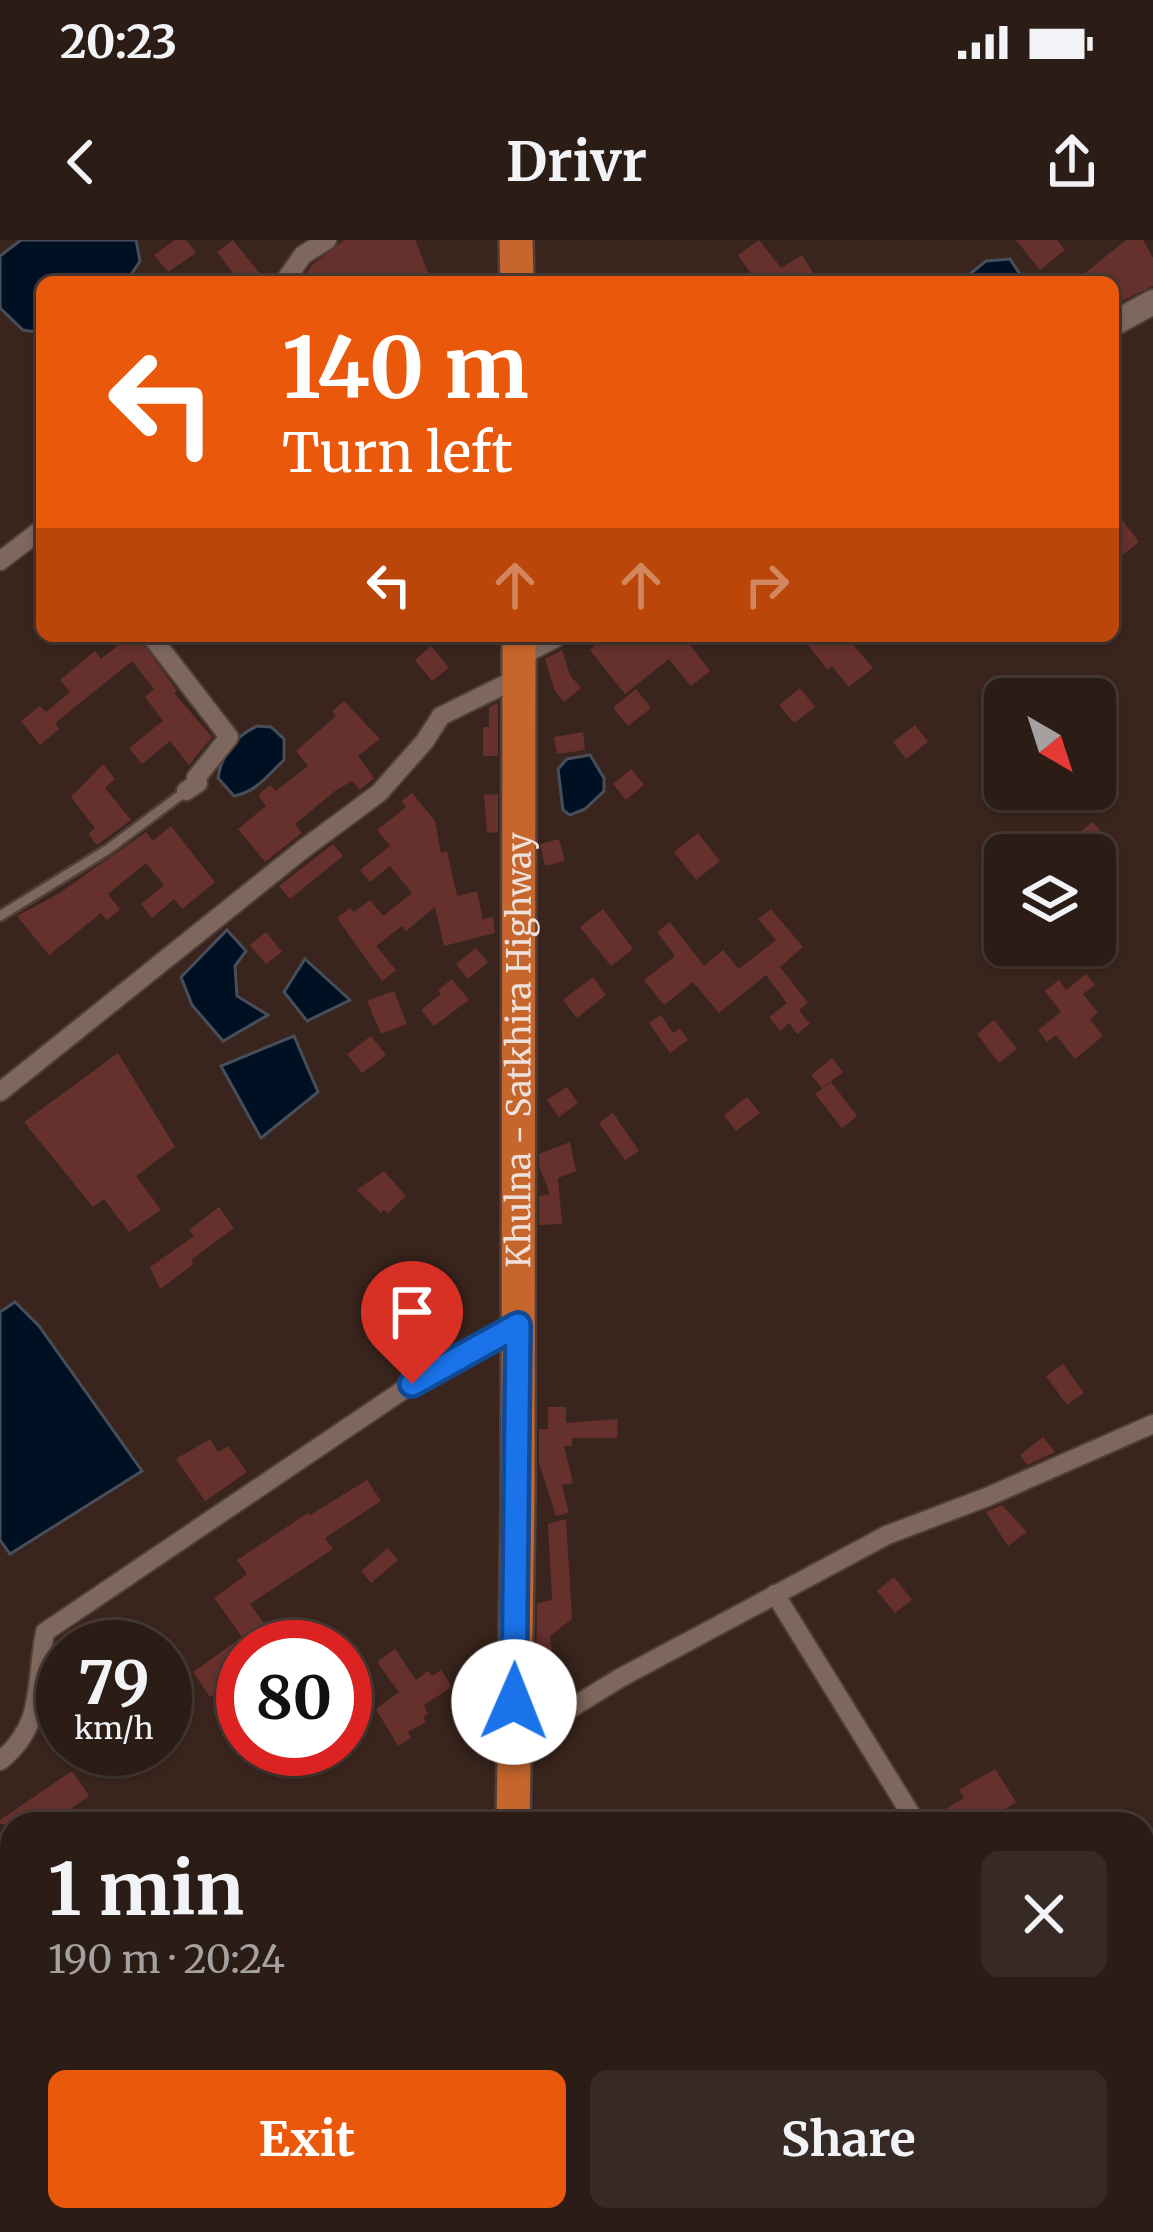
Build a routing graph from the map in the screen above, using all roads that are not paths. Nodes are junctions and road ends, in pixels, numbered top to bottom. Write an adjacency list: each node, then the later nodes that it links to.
1 (327, 240): 3 (street)
2 (516, 240): 4 (highway)
3 (288, 276)
4 (517, 276)
5 (1153, 302): 6 (street)
6 (1119, 321)
7 (36, 534): 8 (street)
8 (0, 561)
9 (156, 642): 11 (street)
10 (520, 655): 13 (street); 14 (highway, Khulna - Satkhira Highway)
11 (186, 791): 12 (lane)
12 (0, 916)
13 (0, 1093)
14 (518, 1325): 17 (highway, Khulna - Satkhira Highway); 18 (street)
15 (1153, 1424): 16 (street)
16 (775, 1594): 17 (street); 20 (street)
17 (514, 1743): 19 (highway, Khulna - Satkhira Highway)
18 (0, 1761)
19 (513, 1812)
20 (910, 1812)

